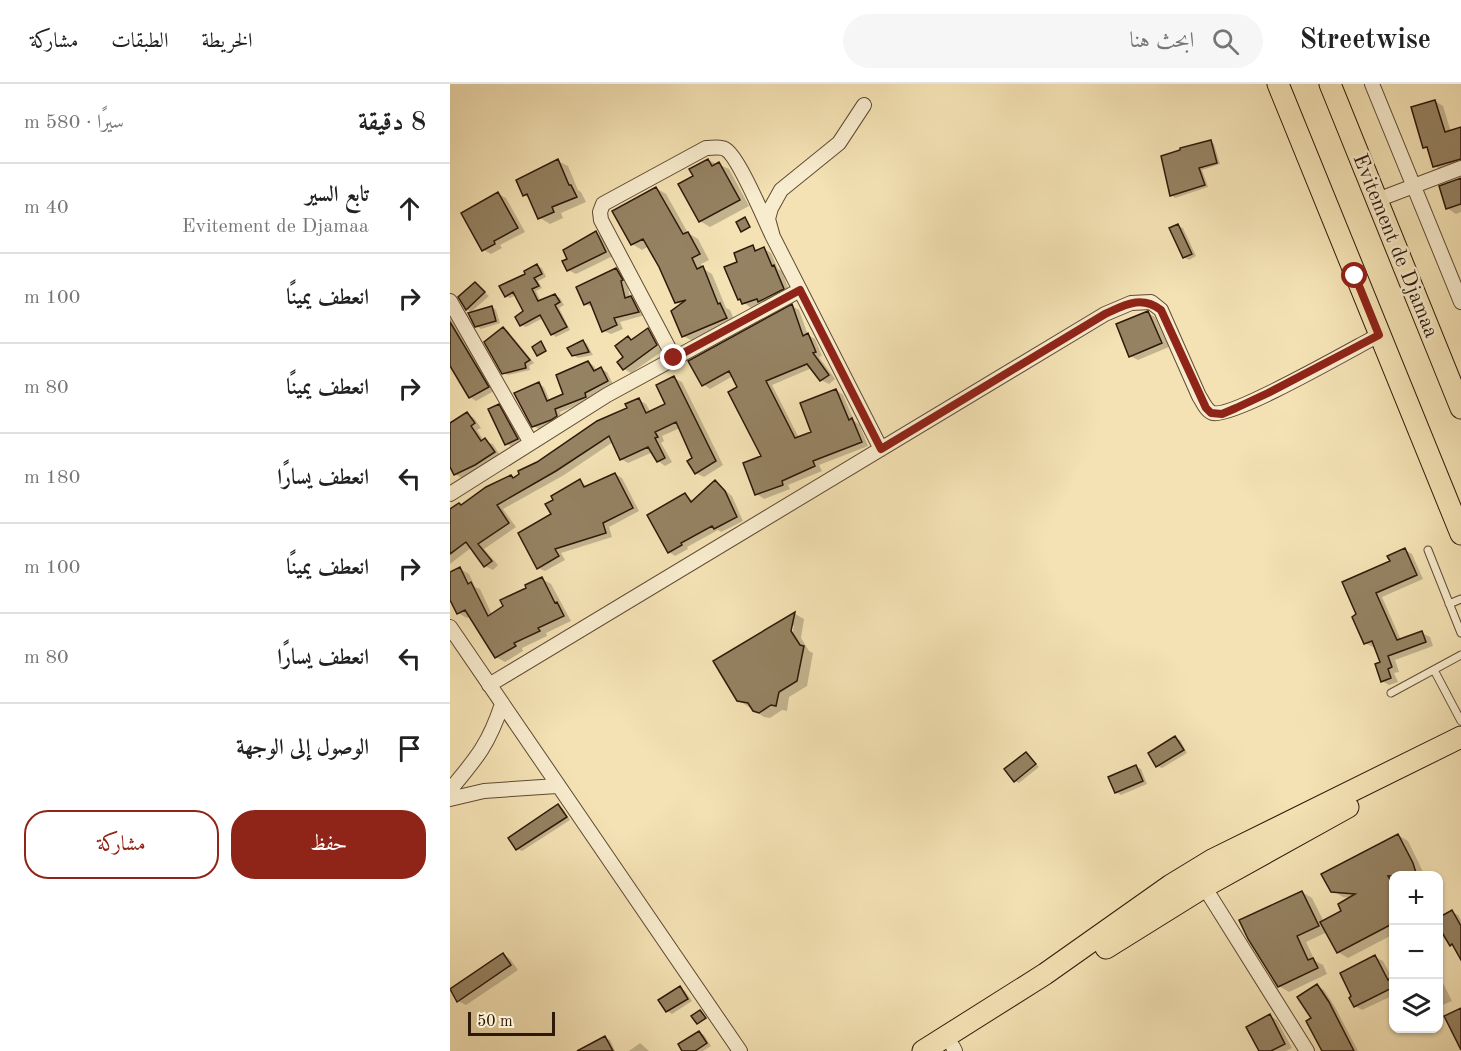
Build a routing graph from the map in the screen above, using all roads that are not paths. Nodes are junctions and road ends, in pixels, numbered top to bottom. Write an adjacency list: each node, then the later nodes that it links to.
1 (1278, 84): 12 (main road)
2 (1330, 84): 7 (main road, Evitement de Djamaa)
3 (1372, 84): 6 (street)
4 (864, 105): 8 (street)
5 (1461, 168): 6 (street)
6 (1414, 187): 7 (street); 11 (street)
7 (1377, 200): 14 (main road, Evitement de Djamaa)
8 (773, 237): 9 (street); 13 (street)
9 (800, 290): 13 (street); 16 (street)
10 (450, 301): 15 (street)
11 (1461, 302)
12 (1379, 335): 16 (street); 18 (main road)
13 (674, 358): 15 (street)
14 (1461, 408)
15 (531, 443): 17 (street)
16 (881, 449): 26 (street)
17 (450, 495)
18 (1461, 534)
19 (1428, 550): 21 (lane)
20 (1461, 598): 21 (lane)
21 (1449, 604): 23 (lane)
22 (450, 627): 26 (street)
23 (1461, 633)
24 (1461, 655): 25 (lane)
25 (1434, 670): 27 (lane); 29 (lane)
26 (489, 685): 28 (street)
27 (1391, 693)
28 (502, 704): 32 (street); 33 (street)
29 (1461, 721)
30 (1461, 736): 35 (main road)
31 (1461, 752): 35 (main road)
32 (557, 786): 34 (street); 37 (street)
33 (450, 790)
34 (450, 798)
35 (1199, 879): 36 (main road); 38 (main road); 39 (street)
36 (951, 1050)
37 (740, 1051)
38 (923, 1051)
39 (1307, 1051)

